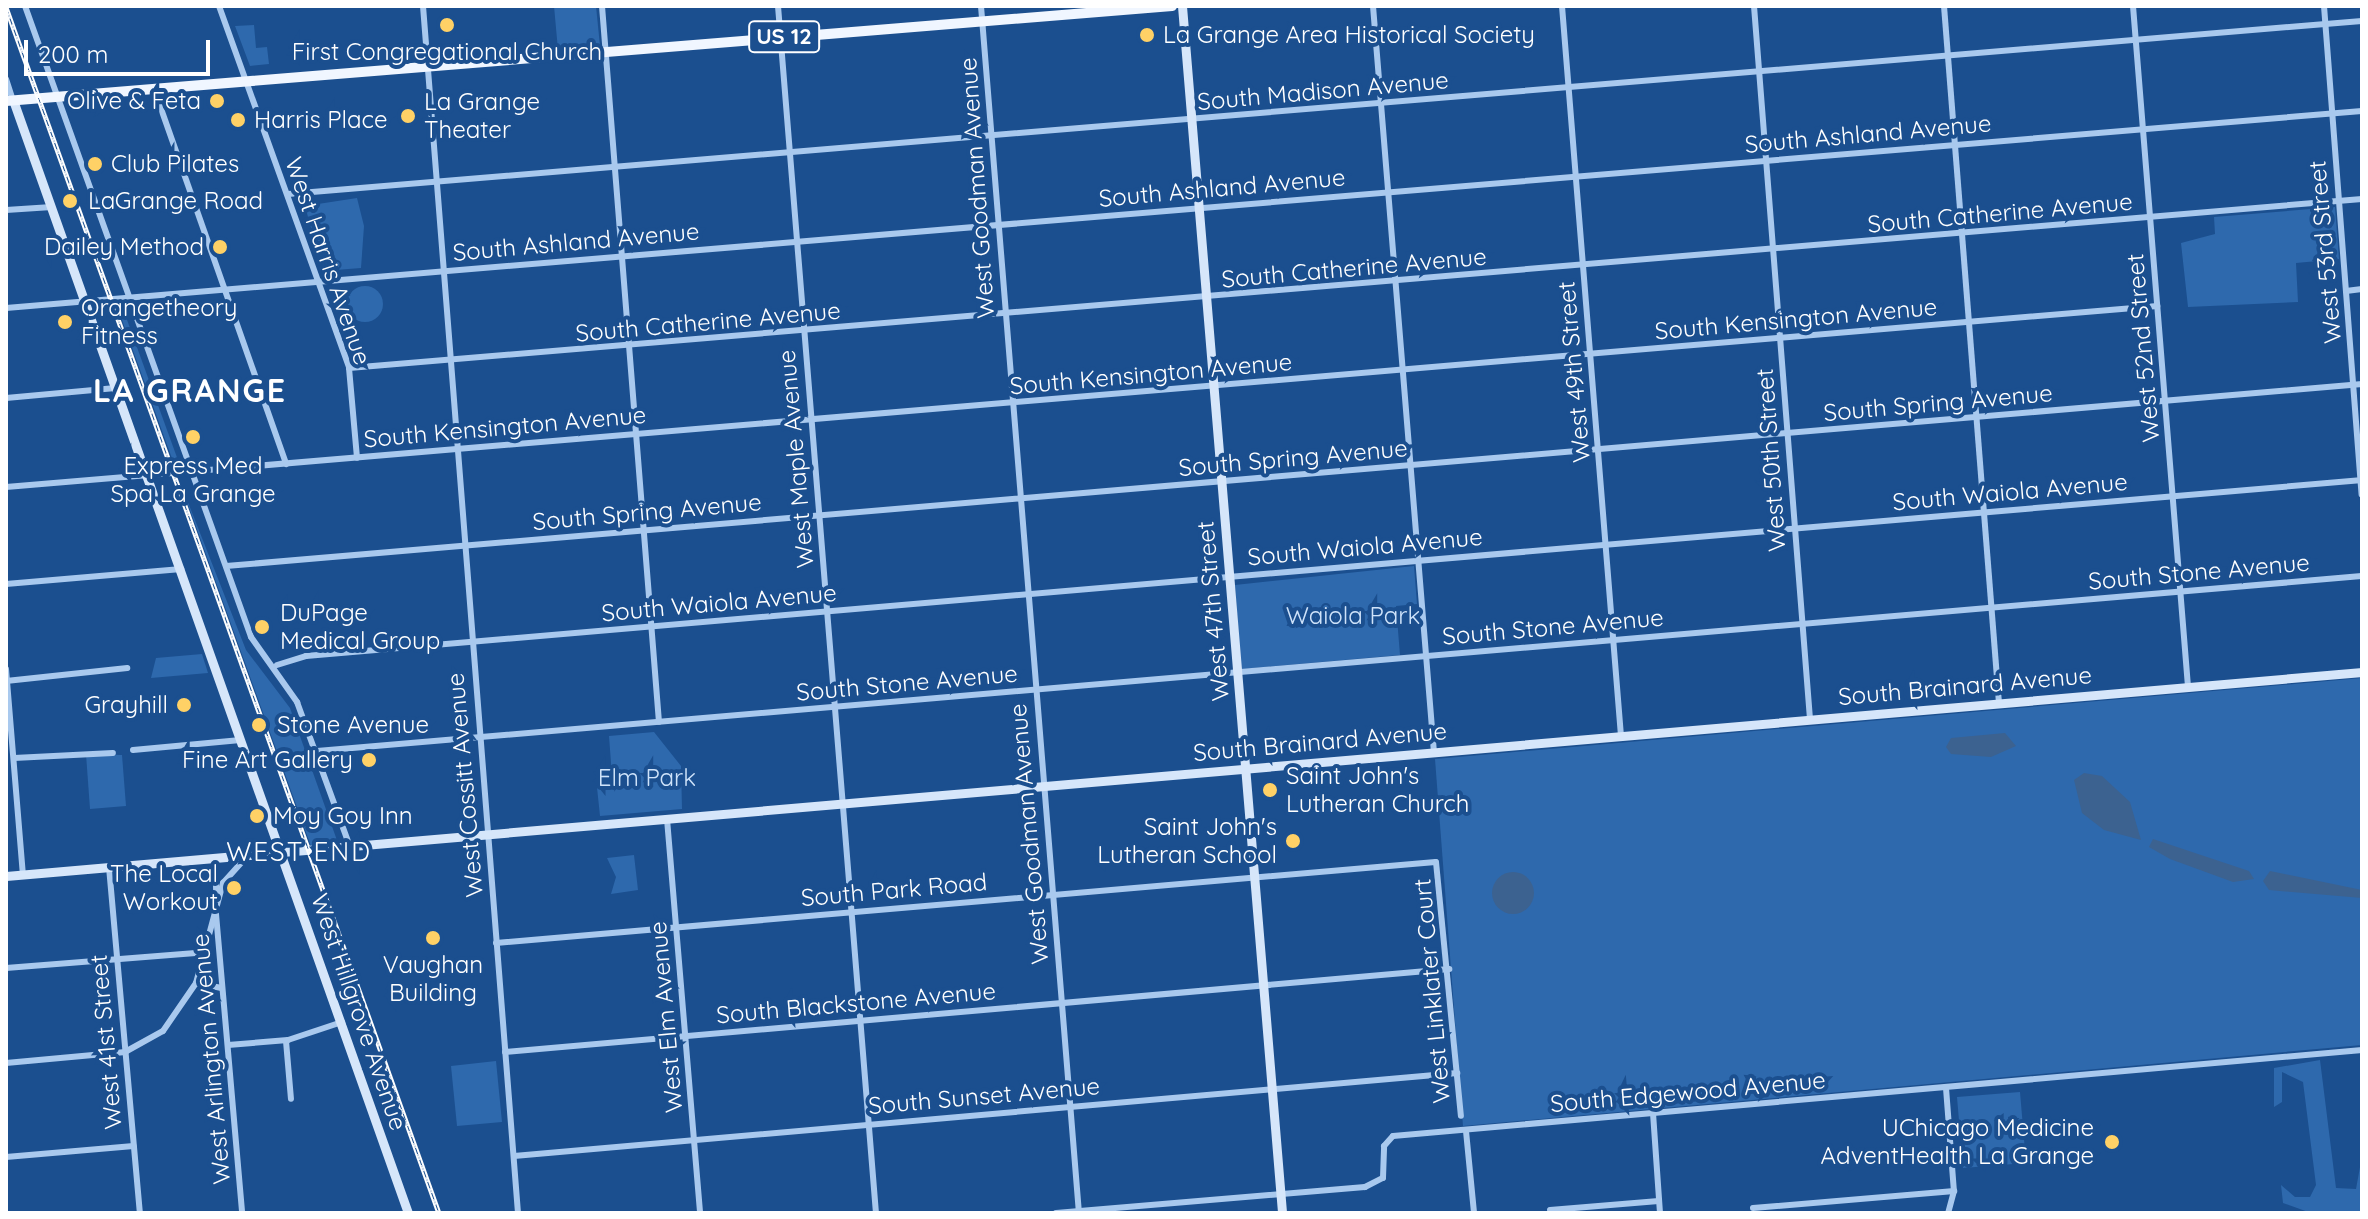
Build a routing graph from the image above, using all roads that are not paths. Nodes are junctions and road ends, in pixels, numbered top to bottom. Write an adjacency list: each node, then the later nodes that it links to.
1 (25, 6): 28 (street)
2 (219, 6): 25 (street, West Harris Avenue)
3 (423, 6): 22 (street, West Cossitt Avenue)
4 (602, 6): 20 (street)
5 (778, 6): 18 (street, West Maple Avenue)
6 (981, 6): 16 (street, West Goodman Avenue)
7 (1172, 6): 16 (main road, US 12)
8 (1182, 6): 33 (street, West 47th Street)
9 (1373, 6): 30 (street)
10 (1562, 6): 27 (street, West 49th Street)
11 (1754, 6): 23 (street, West 50th Street)
12 (1944, 6): 21 (street)
13 (2133, 6): 19 (street, West 52nd Street)
14 (2324, 6): 17 (street, West 53rd Street)
15 (2362, 21): 17 (street, South Madison Avenue)
16 (982, 22): 18 (main road, US 12); 35 (street, West Goodman Avenue)
17 (2325, 24): 19 (street, South Madison Avenue); 32 (street, West 53rd Street)
18 (781, 38): 20 (main road, US 12); 37 (street, West Maple Avenue)
19 (2136, 39): 21 (street, South Madison Avenue); 34 (street, West 52nd Street)
20 (606, 51): 22 (main road, US 12); 39 (street)
21 (1948, 56): 23 (street, South Madison Avenue); 36 (street)
22 (427, 66): 25 (main road, US 12); 41 (street, West Cossitt Avenue)
23 (1759, 72): 27 (street, South Madison Avenue); 38 (street, West 50th Street)
24 (6, 79): 29 (street)
25 (245, 81): 26 (main road, US 12); 43 (street, West Harris Avenue)
26 (163, 88): 28 (main road, US 12); 59 (street)
27 (1569, 89): 30 (street, South Madison Avenue); 40 (street, West 49th Street)
28 (57, 97): 29 (main road, US 12); 62 (street)
29 (10, 100): 46 (street, West Hillgrove Avenue)
30 (1382, 103): 33 (street, South Madison Avenue); 42 (street)
31 (2362, 111): 32 (street, South Ashland Avenue)
32 (2332, 113): 34 (street, South Ashland Avenue); 45 (street, West 53rd Street)
33 (1192, 121): 35 (street, South Madison Avenue); 48 (street, West 47th Street)
34 (2143, 129): 36 (street, South Ashland Avenue); 49 (street, West 52nd Street)
35 (991, 136): 37 (street, South Madison Avenue); 50 (street, West Goodman Avenue)
36 (1955, 144): 38 (street, South Ashland Avenue); 51 (street)
37 (790, 152): 39 (street, South Madison Avenue); 52 (street, West Maple Avenue)
38 (1765, 162): 40 (street, South Ashland Avenue); 53 (street, West 50th Street)
39 (615, 167): 41 (street, South Madison Avenue); 54 (street)
40 (1576, 176): 42 (street, South Ashland Avenue); 55 (street, West 49th Street)
41 (436, 182): 43 (street, South Madison Avenue); 56 (street, West Cossitt Avenue)
42 (1388, 192): 48 (street, South Ashland Avenue); 58 (street)
43 (288, 194): 57 (street, West Harris Avenue)
44 (2362, 199): 45 (street, South Catherine Avenue)
45 (2339, 201): 49 (street, South Catherine Avenue); 61 (street, West 53rd Street)
46 (52, 207): 47 (street); 64 (street, West Hillgrove Avenue)
47 (6, 210)
48 (1199, 210): 50 (street, South Ashland Avenue); 63 (street, West 47th Street)
49 (2150, 217): 51 (street, South Catherine Avenue); 65 (street, West 52nd Street)
50 (998, 225): 52 (street, South Ashland Avenue); 67 (street, West Goodman Avenue)
51 (1961, 234): 53 (street, South Catherine Avenue); 68 (street)
52 (797, 241): 54 (street, South Ashland Avenue); 69 (street, West Maple Avenue)
53 (1773, 250): 55 (street, South Catherine Avenue); 70 (street, West 50th Street)
54 (622, 256): 56 (street, South Ashland Avenue); 71 (street)
55 (1583, 266): 58 (street, South Catherine Avenue); 72 (street, West 49th Street)
56 (443, 271): 57 (street, South Ashland Avenue); 73 (street, West Cossitt Avenue)
57 (318, 281): 59 (street, South Ashland Avenue); 74 (street, West Harris Avenue)
58 (1395, 282): 63 (street, South Catherine Avenue); 75 (street)
59 (224, 289): 62 (street, South Ashland Avenue); 90 (street)
60 (2362, 289): 61 (street)
61 (2346, 291): 77 (street, West 53rd Street)
62 (128, 297): 64 (street, South Ashland Avenue); 92 (street)
63 (1207, 298): 67 (street, South Catherine Avenue); 78 (street, West 47th Street)
64 (85, 301): 66 (street, South Ashland Avenue); 79 (street, West Hillgrove Avenue)
65 (2157, 306): 68 (street, South Kensington Avenue); 81 (street, West 52nd Street)
66 (6, 308)
67 (1005, 315): 69 (street, South Catherine Avenue); 82 (street, West Goodman Avenue)
68 (1969, 322): 70 (street, South Kensington Avenue); 83 (street)
69 (804, 332): 71 (street, South Catherine Avenue); 84 (street, West Maple Avenue)
70 (1780, 339): 72 (street, South Kensington Avenue); 86 (street, West 50th Street)
71 (630, 347): 73 (street, South Catherine Avenue); 85 (street)
72 (1590, 355): 75 (street, South Kensington Avenue); 88 (street, West 49th Street)
73 (450, 361): 74 (street, South Catherine Avenue); 87 (street, West Cossitt Avenue)
74 (349, 368): 89 (street, West Harris Avenue)
75 (1403, 371): 78 (street, South Kensington Avenue); 91 (street)
76 (2362, 384): 77 (street, South Spring Avenue)
77 (2353, 385): 81 (street, South Spring Avenue); 94 (street, West 53rd Street)
78 (1214, 387): 82 (street, South Kensington Avenue); 95 (street, West 47th Street)
79 (116, 388): 80 (street); 93 (street, West Hillgrove Avenue)
80 (6, 398)
81 (2165, 402): 83 (street, South Spring Avenue); 98 (street, West 52nd Street)
82 (1012, 404): 84 (street, South Kensington Avenue); 99 (street, West Goodman Avenue)
83 (1976, 417): 86 (street, South Spring Avenue); 100 (street)
84 (811, 421): 85 (street, South Kensington Avenue); 101 (street, West Maple Avenue)
85 (635, 434): 87 (street, South Kensington Avenue); 103 (street)
86 (1787, 434): 88 (street, South Spring Avenue); 102 (street, West 50th Street)
87 (457, 450): 89 (street, South Kensington Avenue); 104 (street, West Cossitt Avenue)
88 (1598, 450): 91 (street, South Spring Avenue); 105 (street, West 49th Street)
89 (357, 458): 90 (street, South Kensington Avenue)
90 (286, 464): 92 (street, South Kensington Avenue)
91 (1411, 466): 95 (street, South Spring Avenue); 106 (street)
92 (191, 471): 93 (street, South Kensington Avenue); 107 (street)
93 (147, 475): 96 (street, South Kensington Avenue); 108 (street, West Hillgrove Avenue)
94 (2361, 480): 97 (street, West 53rd Street); 98 (street, South Waiola Avenue)
95 (1222, 482): 99 (street, South Spring Avenue); 110 (street, West 47th Street)
96 (6, 487)
97 (2362, 495)
98 (2173, 497): 100 (street, South Waiola Avenue); 112 (street, West 52nd Street)
99 (1020, 499): 101 (street, South Spring Avenue); 113 (street, West Goodman Avenue)
100 (1983, 513): 102 (street, South Waiola Avenue); 114 (street)
101 (819, 517): 103 (street, South Spring Avenue); 115 (street, West Maple Avenue)
102 (1794, 529): 105 (street, South Waiola Avenue); 116 (street, West 50th Street)
103 (644, 530): 104 (street, South Spring Avenue); 117 (street)
104 (464, 545): 107 (street, South Spring Avenue); 119 (street, West Cossitt Avenue)
105 (1606, 545): 106 (street, South Waiola Avenue); 118 (street, West 49th Street)
106 (1418, 561): 110 (street, South Waiola Avenue); 120 (street)
107 (226, 566): 121 (street)
108 (181, 569): 111 (street); 135 (street, West Hillgrove Avenue)
109 (2362, 576): 112 (street, South Stone Avenue)
110 (1230, 577): 113 (street, South Waiola Avenue); 125 (street, West 47th Street)
111 (6, 584)
112 (2181, 592): 114 (street, South Stone Avenue); 127 (street, West 52nd Street)
113 (1028, 595): 115 (street, South Waiola Avenue); 128 (street, West Goodman Avenue)
114 (1992, 608): 116 (street, South Stone Avenue); 129 (street)
115 (827, 612): 117 (street, South Waiola Avenue); 130 (street, West Maple Avenue)
116 (1802, 624): 118 (street, South Stone Avenue); 131 (street, West 50th Street)
117 (652, 626): 119 (street, South Waiola Avenue); 132 (street)
118 (1613, 640): 120 (street, South Stone Avenue); 133 (street, West 49th Street)
119 (472, 642): 121 (street, South Waiola Avenue); 134 (street, West Cossitt Avenue)
120 (1426, 657): 125 (street, South Stone Avenue); 138 (street)
121 (277, 665): 137 (street)
122 (127, 668): 126 (street)
123 (6, 669): 126 (street)
124 (2362, 672): 127 (street, South Brainard Avenue)
125 (1238, 673): 128 (street, South Stone Avenue); 141 (street, West 47th Street)
126 (7, 681): 140 (street)
127 (2188, 687): 129 (street, South Brainard Avenue)
128 (1036, 690): 130 (street, South Stone Avenue); 144 (street, West Goodman Avenue)
129 (1999, 703): 131 (street, South Brainard Avenue)
130 (834, 708): 132 (street, South Stone Avenue); 145 (street, West Maple Avenue)
131 (1810, 719): 133 (street, South Brainard Avenue)
132 (659, 722): 134 (street, South Stone Avenue)
133 (1621, 736): 138 (street, South Brainard Avenue)
134 (480, 738): 137 (street, South Stone Avenue); 147 (street, West Cossitt Avenue)
135 (241, 740): 136 (street); 149 (street, West Hillgrove Avenue)
136 (133, 750)
137 (317, 751): 148 (street)
138 (1434, 752): 141 (street, South Brainard Avenue)
139 (113, 753): 140 (street)
140 (14, 758): 142 (street)
141 (1246, 769): 144 (street, South Brainard Avenue); 156 (street, West 47th Street)
142 (15, 776): 143 (street); 154 (street)
143 (6, 777)
144 (1043, 786): 145 (street, South Brainard Avenue); 157 (street, West Goodman Avenue)
145 (841, 804): 146 (street, South Brainard Avenue); 159 (street, West Maple Avenue)
146 (667, 819): 147 (street, South Brainard Avenue); 160 (street, West Elm Avenue)
147 (487, 835): 148 (street, South Brainard Avenue); 161 (street, West Cossitt Avenue)
148 (350, 847): 149 (street, South Brainard Avenue)
149 (281, 851): 150 (street, South Brainard Avenue); 172 (street, West Hillgrove Avenue)
150 (248, 854): 151 (street, South Brainard Avenue); 158 (street, West Arlington Avenue)
151 (215, 857): 153 (street, South Brainard Avenue); 158 (street, West Arlington Avenue)
152 (1438, 863): 156 (street, South Park Road); 166 (street, West Linklater Court)
153 (109, 867): 154 (street, South Brainard Avenue); 164 (street, West 41st Street)
154 (23, 874): 155 (street, South Brainard Avenue)
155 (6, 876)
156 (1254, 877): 157 (street, South Park Road); 168 (street, West 47th Street)
157 (1053, 894): 159 (street, South Park Road); 170 (street, West Goodman Avenue)
158 (215, 902): 162 (street, West Arlington Avenue); 163 (street)
159 (851, 913): 160 (street, South Park Road); 171 (street, West Maple Avenue)
160 (676, 927): 161 (street, South Park Road); 173 (street, West Elm Avenue)
161 (496, 943): 178 (street, West Cossitt Avenue)
162 (219, 951): 163 (street); 169 (street, West Arlington Avenue)
163 (207, 952): 164 (street); 167 (street)
164 (117, 959): 165 (street); 177 (street, West 41st Street)
165 (6, 968)
166 (1449, 969): 168 (street, South Blackstone Avenue); 180 (street, West Linklater Court)
167 (196, 983): 169 (street); 177 (street)
168 (1263, 985): 170 (street, South Blackstone Avenue); 182 (street, West 47th Street)
169 (222, 988): 175 (street, West Arlington Avenue)
170 (1061, 1003): 171 (street, South Blackstone Avenue); 184 (street, West Goodman Avenue)
171 (860, 1021): 173 (street, South Blackstone Avenue); 187 (street, West Maple Avenue)
172 (342, 1022): 174 (street); 201 (street, West Hillgrove Avenue)
173 (685, 1035): 178 (street, South Blackstone Avenue); 189 (street, West Elm Avenue)
174 (286, 1041): 175 (street); 183 (street)
175 (228, 1045): 200 (street, West Arlington Avenue)
176 (2362, 1050): 181 (street, South Edgewood Avenue)
177 (125, 1052): 179 (street); 190 (street, West 41st Street)
178 (505, 1052): 191 (street, West Cossitt Avenue)
179 (6, 1063)
180 (1457, 1073): 182 (street, South Sunset Avenue); 186 (street, West Linklater Court)
181 (1946, 1088): 185 (street, South Edgewood Avenue); 193 (street)
182 (1272, 1089): 184 (street, South Sunset Avenue); 194 (street, West 47th Street)
183 (291, 1099)
184 (1070, 1107): 187 (street, South Sunset Avenue); 198 (street, West Goodman Avenue)
185 (1653, 1113): 188 (street, South Edgewood Avenue); 195 (street)
186 (1461, 1116)
187 (868, 1125): 189 (street, South Sunset Avenue); 204 (street, West Maple Avenue)
188 (1466, 1131): 194 (street, South Edgewood Avenue); 207 (street)
189 (694, 1140): 191 (street, South Sunset Avenue); 203 (street, West Elm Avenue)
190 (134, 1146): 192 (street); 199 (street, West 41st Street)
191 (514, 1156): 202 (street, West Cossitt Avenue)
192 (6, 1157)
193 (1954, 1191): 196 (street); 209 (street)
194 (1280, 1194): 198 (street, South Edgewood Avenue); 206 (street, West 47th Street)
195 (1659, 1201): 197 (street); 208 (street)
196 (1753, 1208)
197 (1550, 1210)
198 (1079, 1212): 205 (street, South Edgewood Avenue)
199 (140, 1213)
200 (242, 1213)
201 (408, 1213)
202 (518, 1213)
203 (700, 1213)
204 (876, 1213)
205 (1056, 1213)
206 (1282, 1213)
207 (1474, 1213)
208 (1660, 1213)
209 (1948, 1213)

